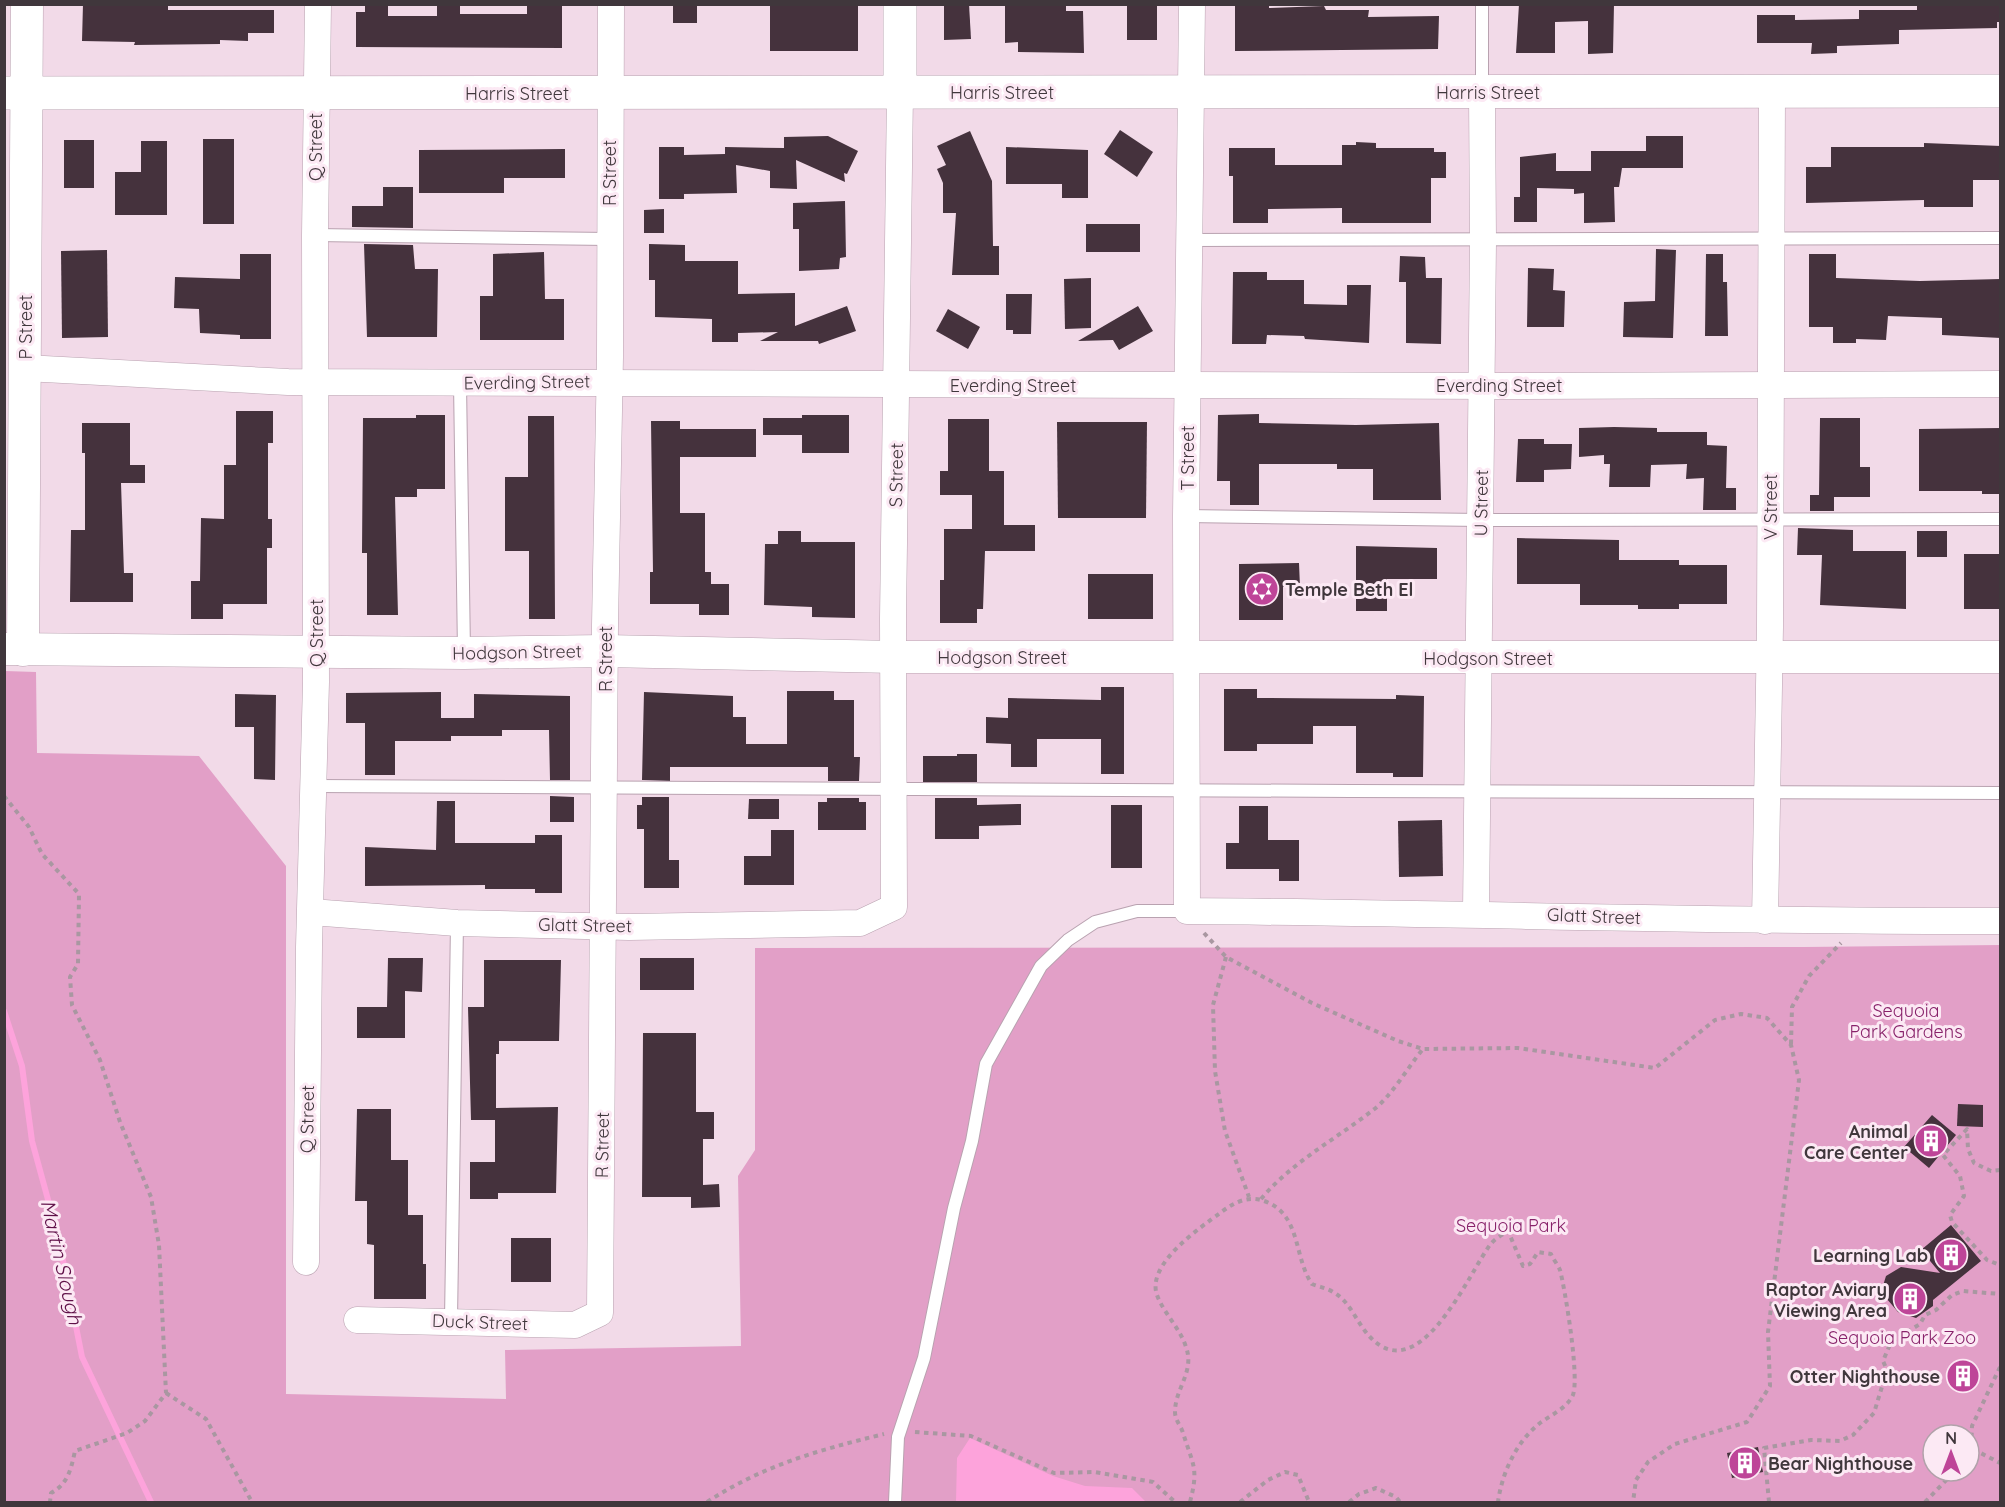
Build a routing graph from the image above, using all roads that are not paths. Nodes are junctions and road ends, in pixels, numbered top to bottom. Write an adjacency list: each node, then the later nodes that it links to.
1 (27, 4): 11 (street, P Street)
2 (318, 4): 12 (street, Q Street)
3 (610, 4): 13 (street, R Street)
4 (900, 4): 8 (main road, S Street)
5 (1191, 4): 9 (street, T Street)
6 (1482, 4): 14 (lane)
7 (2001, 91): 10 (main road, Harris Street)
8 (900, 92): 9 (main road, Harris Street); 13 (main road, Harris Street); 26 (street, S Street)
9 (1191, 92): 14 (main road, Harris Street); 19 (street, T Street)
10 (1772, 92): 14 (main road, Harris Street); 16 (street, V Street)
11 (15, 93): 12 (main road, Harris Street); 21 (street, P Street)
12 (315, 93): 13 (main road, Harris Street); 15 (street, Q Street)
13 (609, 93): 18 (street, R Street)
14 (1482, 93): 20 (street, U Street)
15 (315, 235): 18 (lane); 23 (street, Q Street)
16 (1773, 238): 17 (lane); 20 (lane); 29 (street, V Street)
17 (2001, 238)
18 (609, 239): 22 (street, R Street)
19 (1190, 240): 20 (lane); 27 (street, T Street)
20 (1483, 241): 28 (street, U Street)
21 (25, 369): 23 (street, Everding Street); 34 (street, P Street)
22 (609, 381): 24 (street, Everding Street); 26 (street, Everding Street); 35 (street, R Street)
23 (316, 382): 24 (street, Everding Street); 36 (street, Q Street)
24 (460, 383): 37 (lane)
25 (2001, 384): 29 (street, Everding Street)
26 (897, 385): 27 (street, Everding Street); 39 (street, S Street)
27 (1187, 385): 28 (street, Everding Street); 30 (street, T Street)
28 (1482, 385): 29 (street, Everding Street); 32 (street, U Street)
29 (1771, 385): 33 (street, V Street)
30 (1186, 516): 32 (lane); 40 (street, T Street)
31 (2001, 519): 33 (lane)
32 (1481, 520): 33 (lane); 42 (street, U Street)
33 (1770, 521): 38 (street, V Street)
34 (14, 649): 36 (street, Hodgson Street)
35 (605, 651): 37 (street, Hodgson Street); 39 (street, Hodgson Street); 44 (street, R Street)
36 (316, 652): 37 (street, Hodgson Street); 43 (street, Q Street)
37 (464, 653)
38 (1769, 656): 41 (street, Hodgson Street); 42 (street, Hodgson Street); 47 (street, V Street)
39 (895, 657): 40 (street, Hodgson Street); 46 (street, S Street)
40 (1186, 657): 42 (street, Hodgson Street); 45 (street, T Street)
41 (2001, 657)
42 (1479, 658): 48 (street, U Street)
43 (314, 786): 44 (lane); 51 (street, Q Street)
44 (605, 789): 46 (lane); 57 (street, R Street)
45 (1185, 789): 46 (lane); 48 (lane); 50 (street, T Street)
46 (895, 791): 56 (street, S Street)
47 (1766, 792): 48 (lane); 49 (lane); 53 (street, V Street)
48 (1477, 793): 52 (street, U Street)
49 (2001, 793)
50 (1187, 911): 52 (street, Glatt Street); 62 (lane)
51 (311, 912): 55 (street, Glatt Street); 58 (street, Q Street)
52 (1476, 913): 53 (street, Glatt Street)
53 (1765, 921): 54 (street, Glatt Street)
54 (2001, 921)
55 (457, 923): 57 (street, Glatt Street); 61 (lane)
56 (860, 923): 57 (street, Glatt Street)
57 (604, 926): 59 (street, R Street)
58 (306, 1262)
59 (600, 1313): 61 (street, Duck Street)
60 (357, 1320): 61 (street, Duck Street)
61 (451, 1320)
62 (895, 1503)

